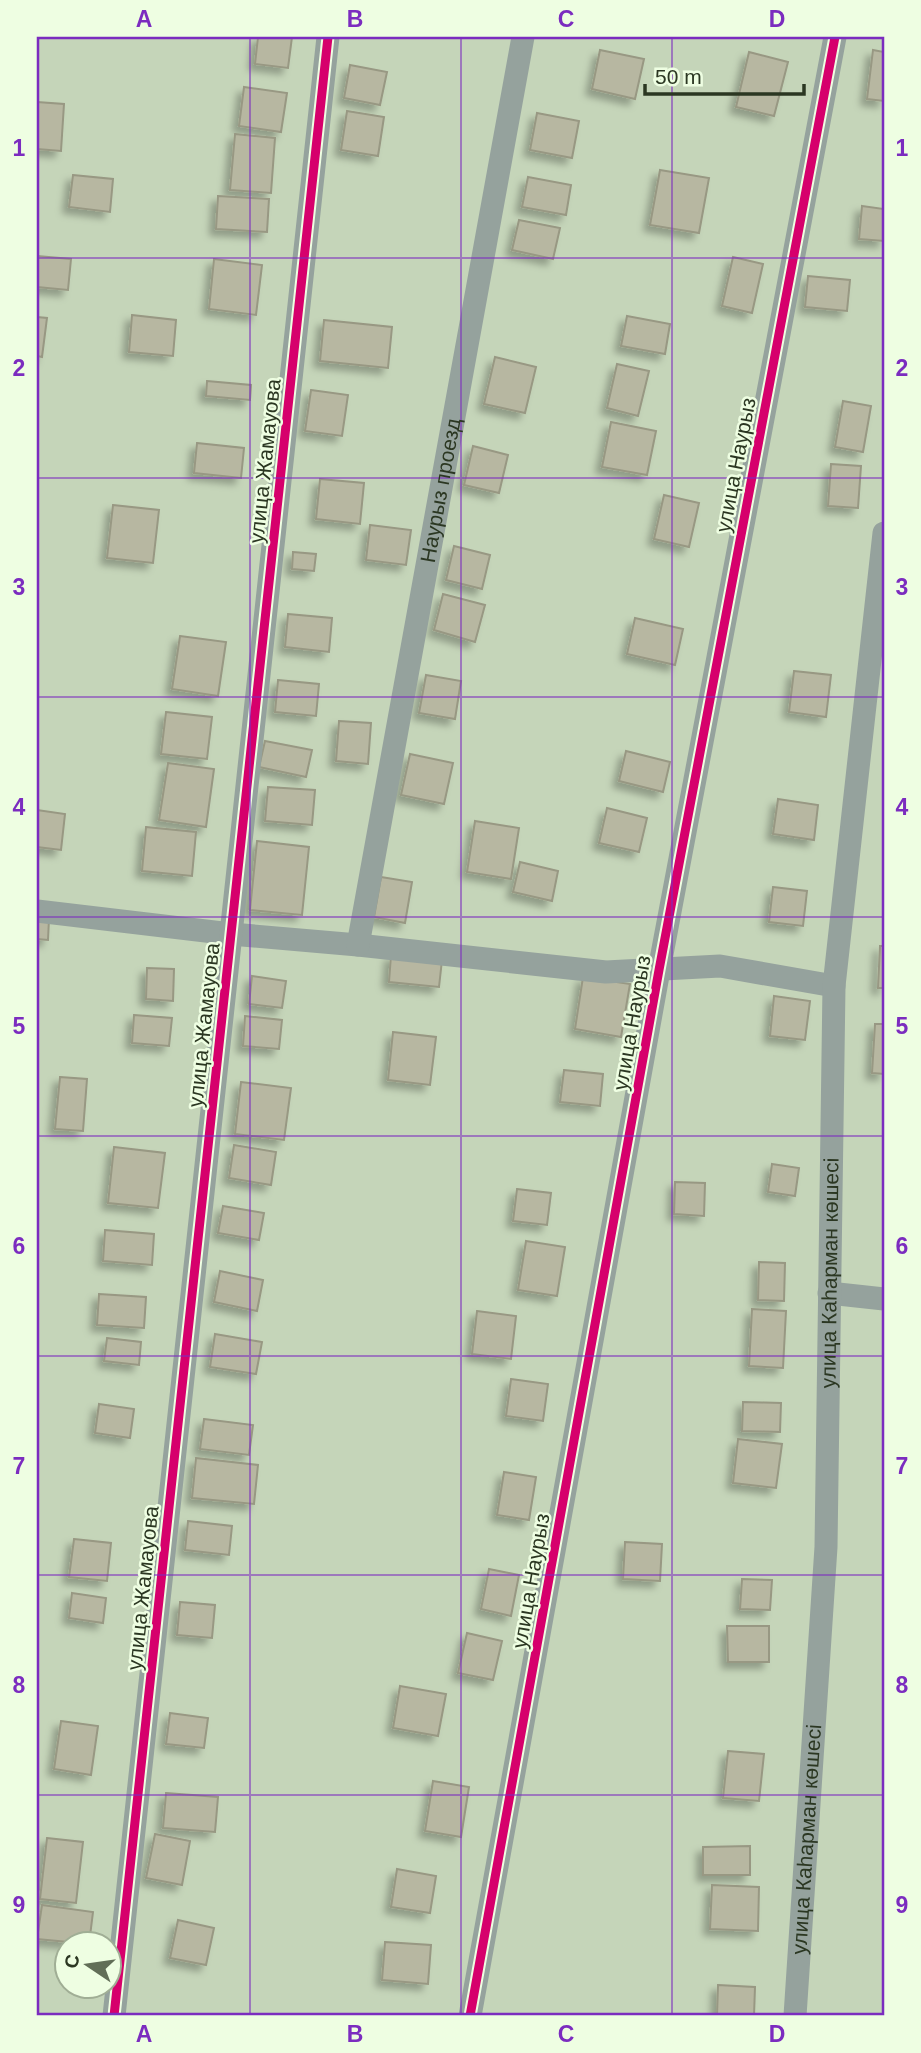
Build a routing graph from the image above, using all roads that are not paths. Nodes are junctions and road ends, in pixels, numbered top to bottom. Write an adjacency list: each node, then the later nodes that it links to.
1 (328, 37): 6 (street, улица Жамауова)
2 (523, 37): 7 (street, Наурыз проезд)
3 (835, 37): 8 (street, улица Наурыз)
4 (884, 533): 9 (street, улица Каһарман көшесі)
5 (37, 911): 6 (street)
6 (231, 934): 7 (street); 12 (street, улица Жамауова)
7 (358, 945): 8 (street)
8 (659, 970): 9 (street); 13 (street, улица Наурыз)
9 (834, 986): 10 (street, улица Каһарман көшесі)
10 (829, 1293): 11 (street); 14 (street, улица Каһарман көшесі)
11 (884, 1299)
12 (114, 2016)
13 (470, 2016)
14 (795, 2016)

